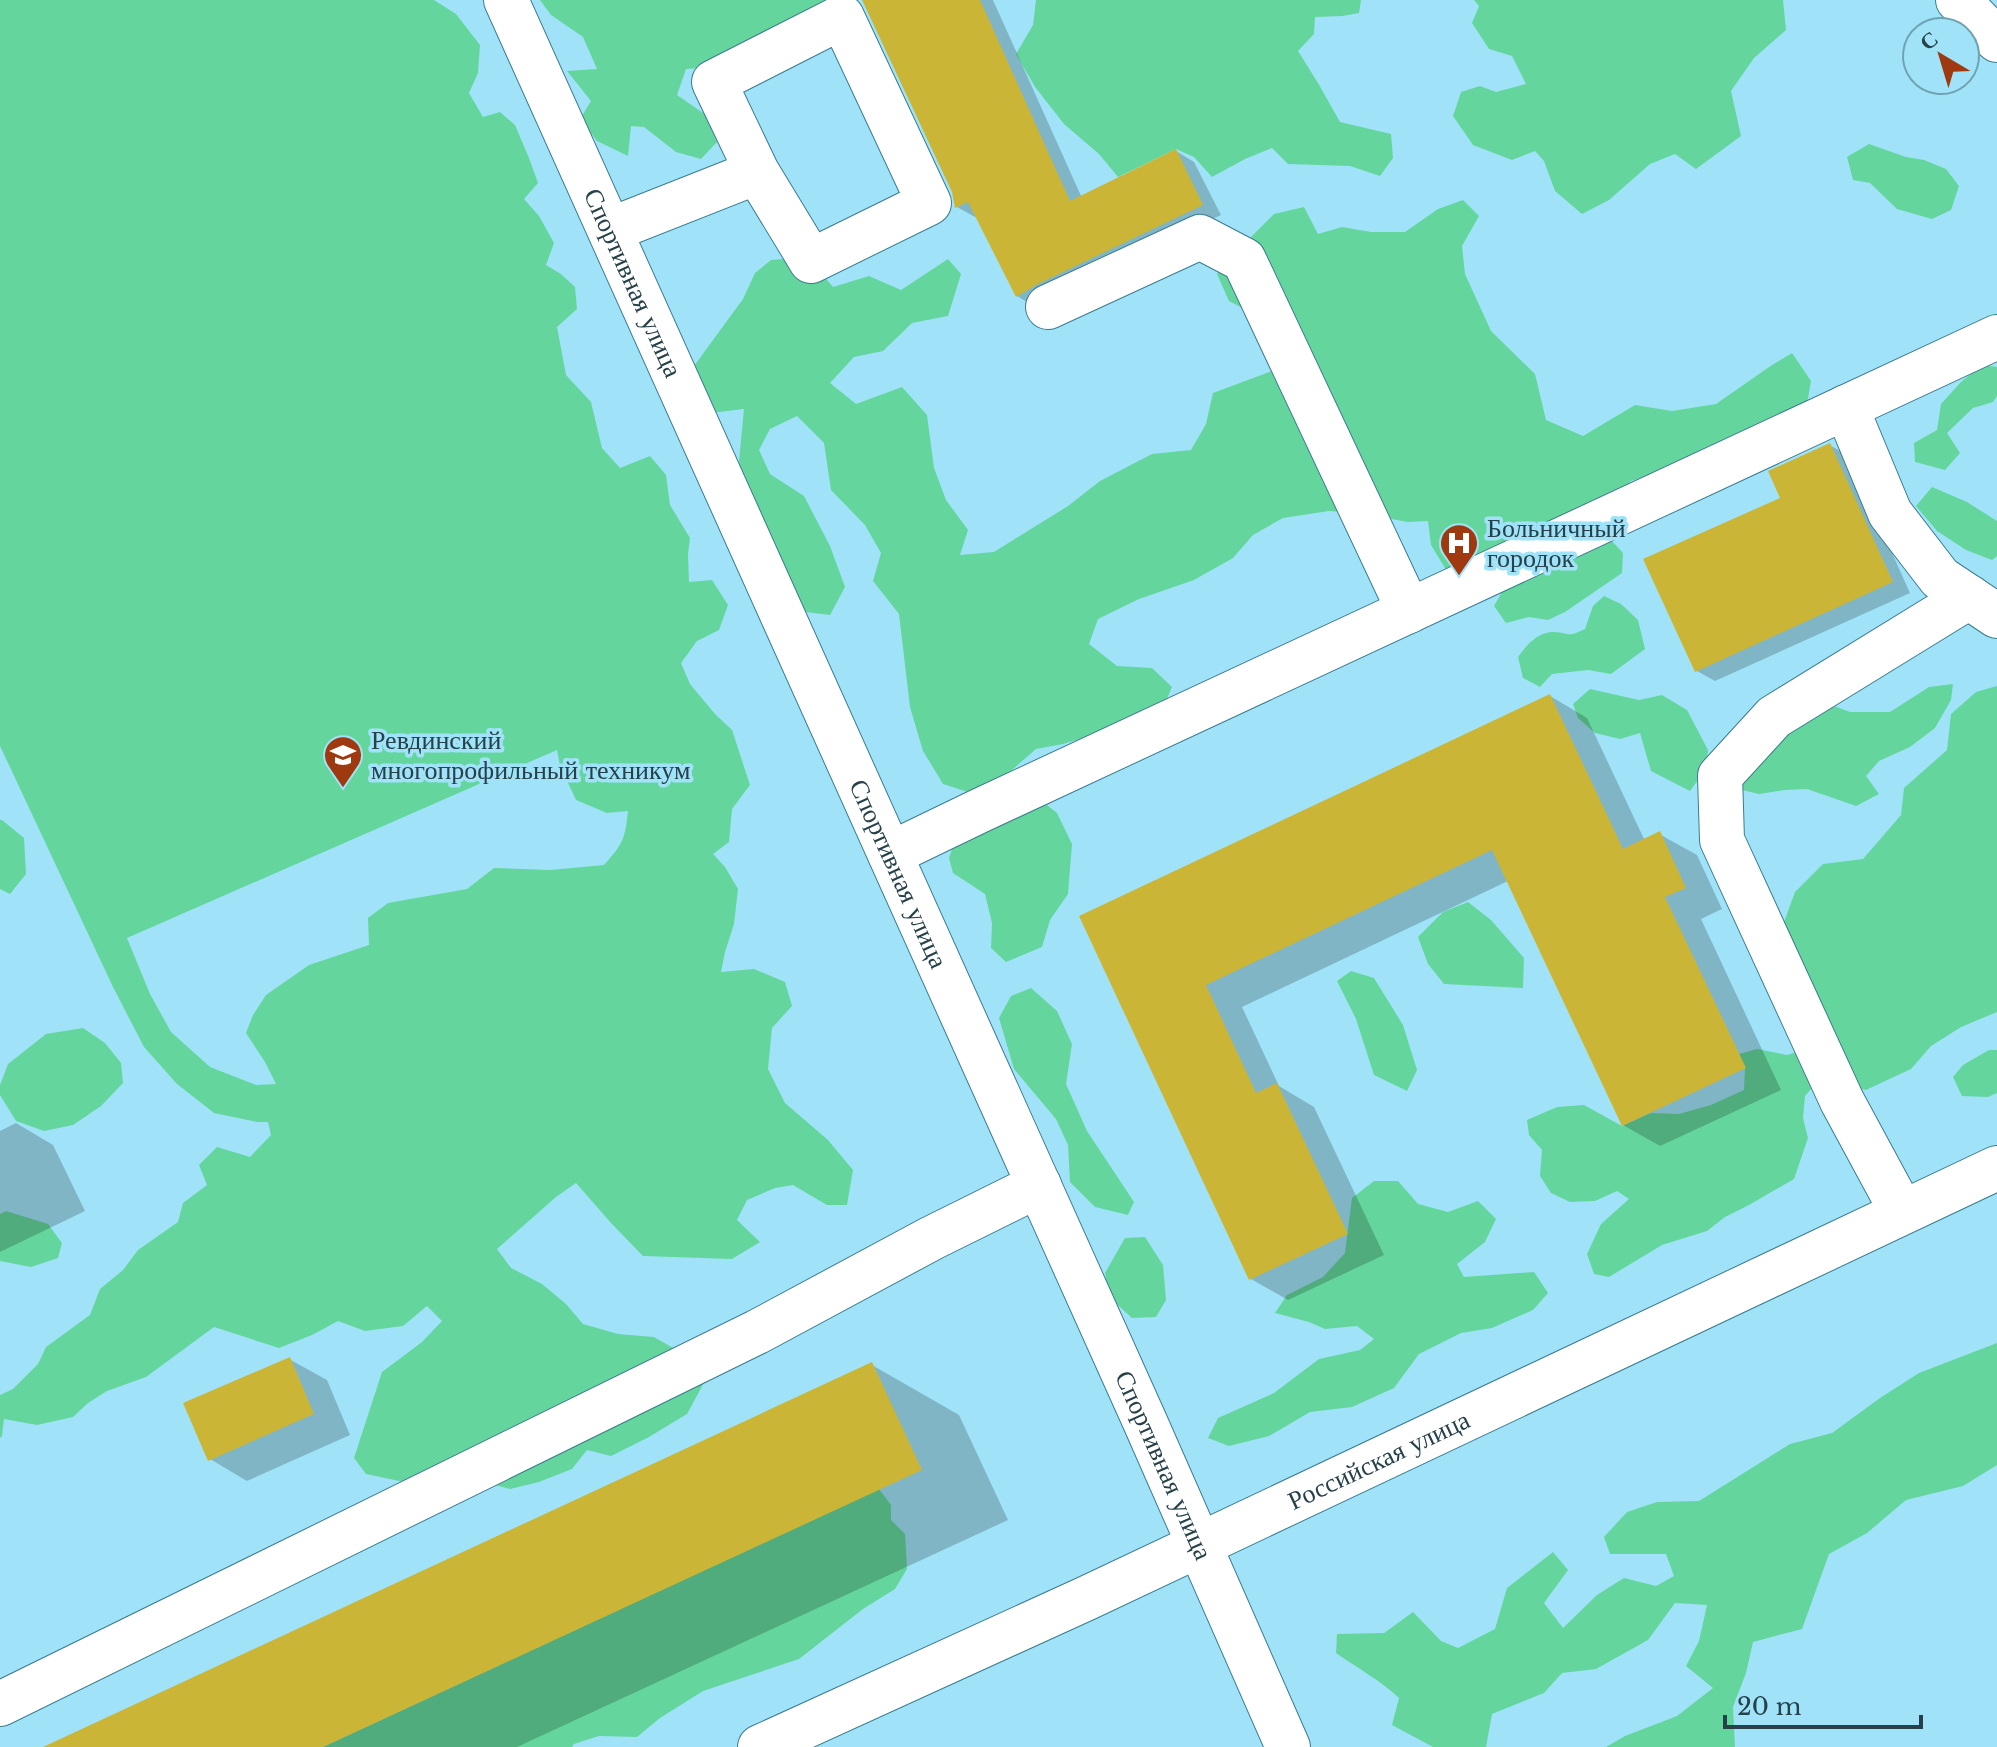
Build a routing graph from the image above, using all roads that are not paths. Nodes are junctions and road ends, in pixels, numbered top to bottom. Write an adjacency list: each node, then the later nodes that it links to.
1 (506, 0): 5 (street, Спортивная улица)
2 (1958, 0): 3 (street)
3 (1997, 40)
4 (757, 172): 4 (street); 5 (street)
5 (610, 230): 11 (street, Спортивная улица)
6 (1048, 307): 10 (street)
7 (1997, 337): 8 (street)
8 (1846, 407): 9 (street); 10 (street)
9 (1983, 606): 14 (street)
10 (1409, 611): 11 (street)
11 (890, 854): 13 (street, Спортивная улица)
12 (1997, 1168): 14 (street, Российская улица)
13 (1039, 1185): 15 (street, Спортивная улица); 16 (street)
14 (1902, 1212): 15 (street, Российская улица)
15 (1198, 1544): 17 (street, Российская улица); 18 (street, Спортивная улица)
16 (0, 1704)
17 (760, 1747)
18 (1288, 1747)

